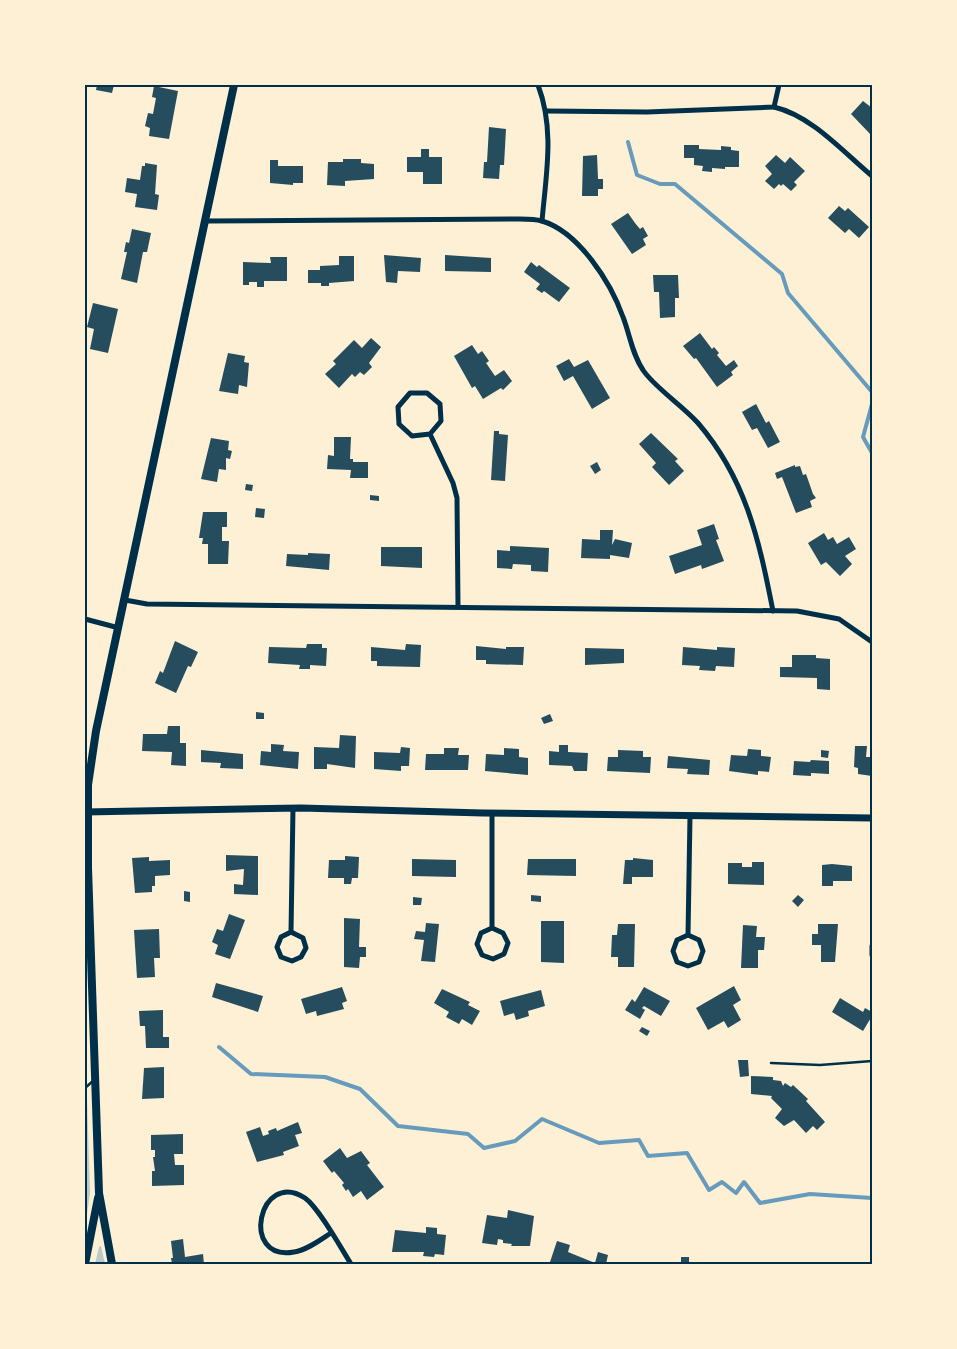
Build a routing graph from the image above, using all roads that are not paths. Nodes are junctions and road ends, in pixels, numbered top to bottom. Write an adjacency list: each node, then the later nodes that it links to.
1 (234, 85): 8 (main road)
2 (538, 85): 5 (street)
3 (779, 85): 4 (street)
4 (774, 107): 5 (street); 6 (street)
5 (547, 111): 7 (street)
6 (872, 176)
7 (542, 220): 8 (street); 12 (street)
8 (206, 221): 10 (main road)
9 (430, 434): 9 (street); 11 (street)
10 (125, 600): 11 (street); 14 (main road)
11 (458, 607): 12 (street)
12 (773, 610): 15 (street)
13 (85, 619): 14 (street)
14 (119, 628): 17 (main road)
15 (872, 642)
16 (294, 808): 17 (street); 18 (street); 23 (street)
17 (86, 812): 21 (main road)
18 (492, 813): 19 (street); 22 (street)
19 (690, 816): 20 (street); 24 (street)
20 (872, 818)
21 (86, 868): 27 (main road)
22 (492, 928): 22 (street)
23 (291, 932): 23 (street)
24 (688, 935): 24 (street)
25 (872, 946): 26 (street)
26 (872, 955)
27 (88, 961): 30 (main road)
28 (872, 1061): 29 (lane)
29 (771, 1064)
30 (96, 1079): 31 (lane); 32 (main road)
31 (85, 1088)
32 (99, 1193): 34 (main road); 35 (main road)
33 (331, 1233): 33 (street); 36 (street)
34 (85, 1264)
35 (112, 1264)
36 (352, 1264)

